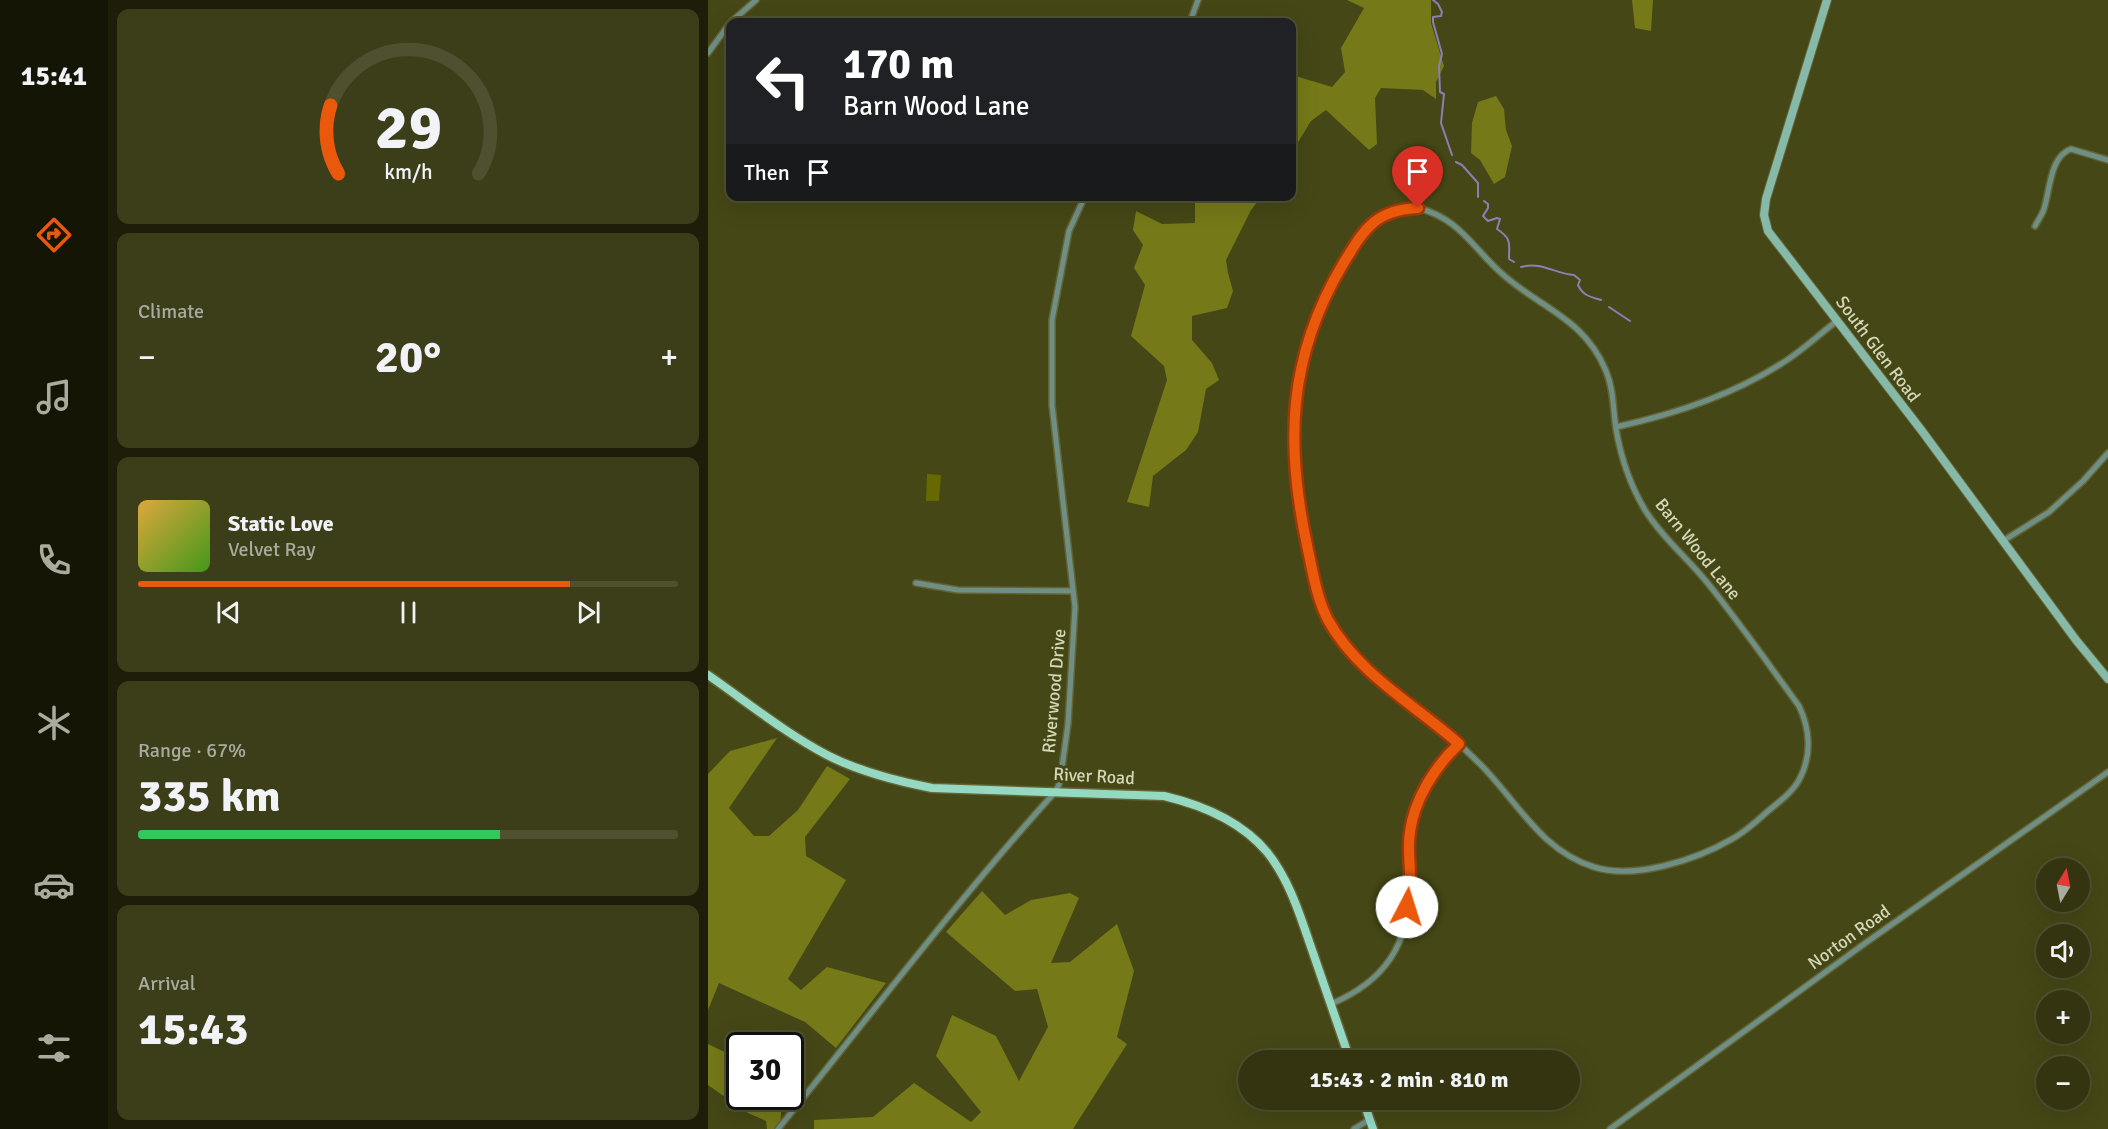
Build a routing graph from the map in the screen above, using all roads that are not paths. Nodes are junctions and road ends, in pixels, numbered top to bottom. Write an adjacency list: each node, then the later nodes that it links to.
1 (756, 0): 4 (street)
2 (1198, 0): 5 (street)
3 (1827, 0): 11 (main road, South Glen Road)
4 (736, 18)
5 (1191, 18)
6 (726, 30): 7 (street)
7 (708, 53)
8 (2108, 160): 10 (street)
9 (1083, 201): 16 (street, Riverwood Drive)
10 (2035, 226)
11 (1838, 320): 12 (street); 14 (main road, South Glen Road)
12 (1616, 427): 19 (street, Barn Wood Lane); 19 (street, Barn Wood Lane)
13 (2108, 453): 14 (street)
14 (2003, 541): 18 (main road, South Glen Road)
15 (916, 583): 16 (street)
16 (1073, 591): 21 (street, Riverwood Drive)
17 (708, 675): 21 (main road, River Road)
18 (2108, 679)
19 (1459, 744): 22 (street)
20 (2108, 772): 29 (street, Norton Road)
21 (1056, 791): 22 (main road, River Road); 26 (street, Riverwood Drive)
22 (1331, 1004): 23 (main road, River Road)
23 (1347, 1050)
24 (1366, 1110): 25 (main road)
25 (1370, 1120): 27 (street); 28 (main road)
26 (778, 1129)
27 (1354, 1129)
28 (1373, 1129)
29 (1610, 1129)

